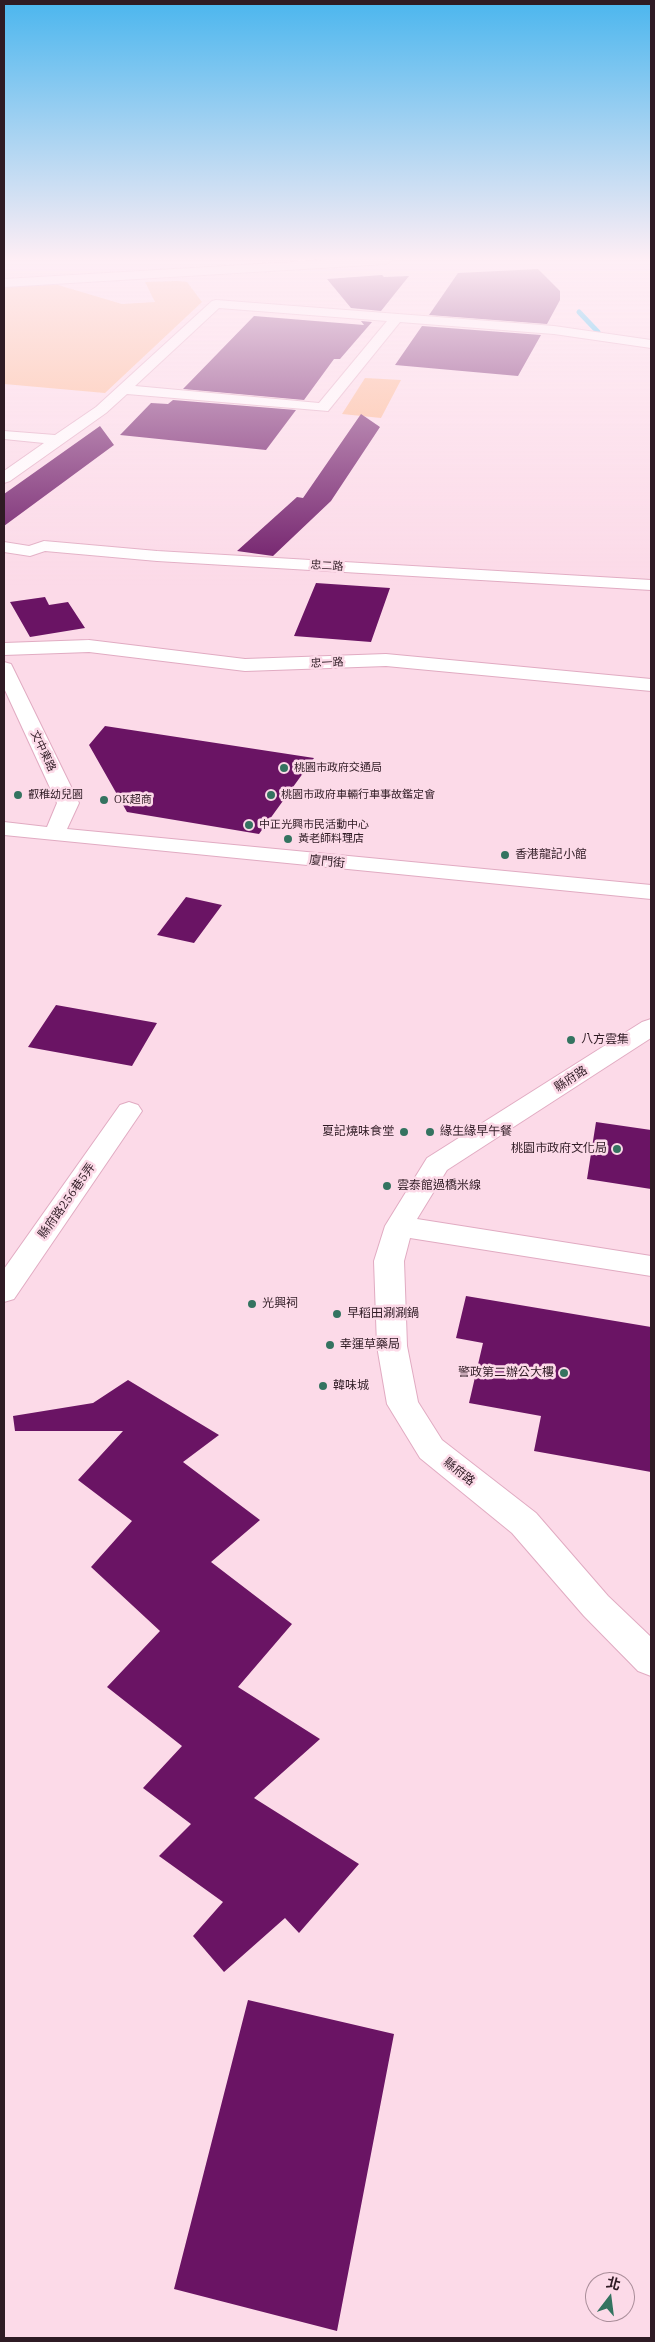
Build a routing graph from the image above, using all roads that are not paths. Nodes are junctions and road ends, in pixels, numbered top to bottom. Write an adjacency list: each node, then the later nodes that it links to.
1 (143, 369): 3 (street)
2 (355, 369): 3 (street)
3 (123, 389): 5 (street)
4 (4, 435): 5 (street)
5 (58, 440): 6 (street)
6 (4, 478)
7 (4, 548): 8 (street, 忠二路)
8 (651, 585)
9 (4, 649): 11 (street, 忠一路)
10 (4, 668): 13 (street, 文中東路)
11 (651, 685)
12 (4, 829): 13 (street, 廈門街)
13 (54, 834): 14 (street, 廈門街)
14 (651, 892)
15 (647, 1032): 17 (street, 縣府路)
16 (129, 1111): 19 (street, 縣府路256巷5弄)
17 (399, 1226): 18 (street); 20 (street, 縣府路)
18 (651, 1266)
19 (4, 1290)
20 (651, 1660)

